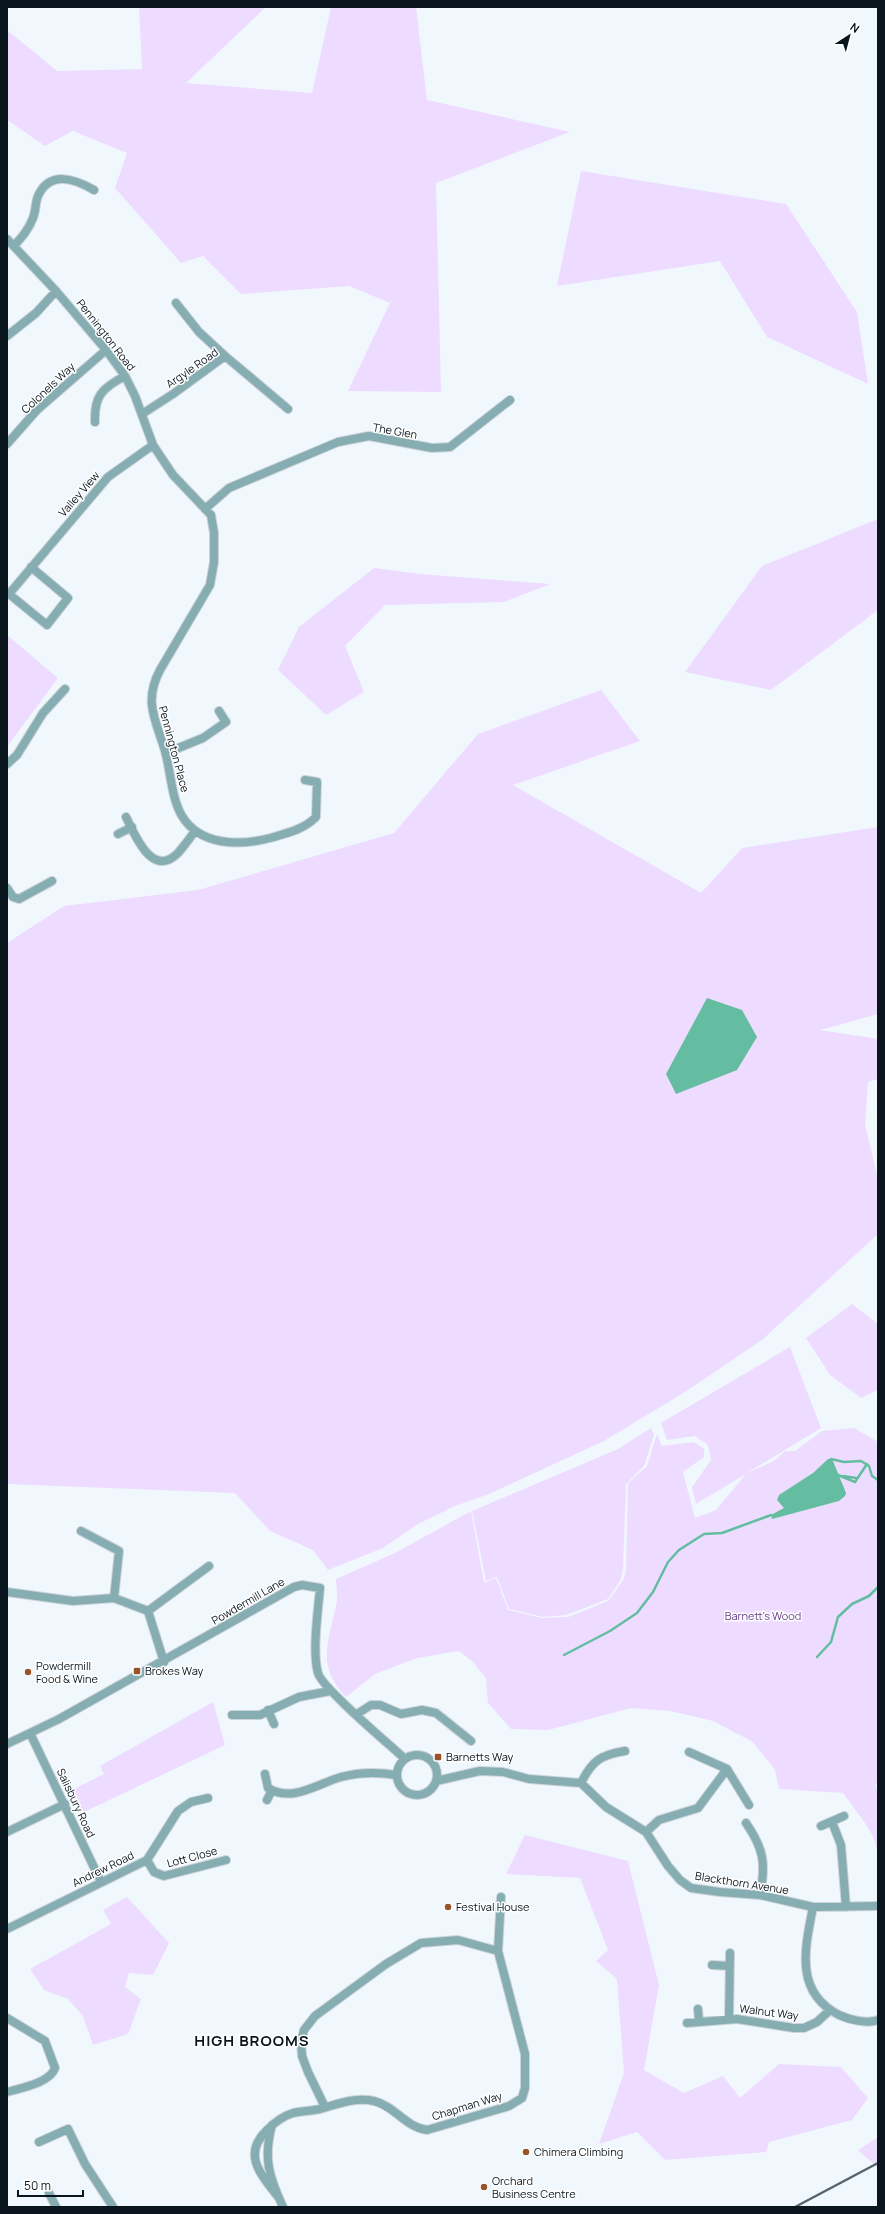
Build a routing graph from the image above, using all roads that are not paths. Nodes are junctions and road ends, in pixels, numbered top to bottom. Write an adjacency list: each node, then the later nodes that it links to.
1 (94, 190): 3 (street)
2 (7, 239): 3 (street, Pennington Road)
3 (14, 246): 4 (street, Pennington Road)
4 (56, 291): 6 (street); 7 (street, Pennington Road)
5 (176, 303): 8 (street)
6 (7, 336)
7 (106, 350): 9 (street, Pennington Road); 14 (street, Colonels Way)
8 (225, 356): 11 (street, Argyle Road); 12 (street, Argyle Road)
9 (125, 376): 12 (street, Pennington Road); 13 (street)
10 (510, 400): 16 (street, The Glen)
11 (288, 409)
12 (142, 414): 15 (street, Pennington Road)
13 (95, 422)
14 (7, 444)
15 (153, 445): 16 (street, Pennington Road); 18 (street, Valley View)
16 (205, 509): 17 (street, Pennington Road)
17 (214, 562): 21 (street, Pennington Place)
18 (31, 567): 18 (street, Valley View)
19 (65, 689): 22 (street)
20 (219, 711): 21 (street)
21 (166, 753): 26 (street, Pennington Place)
22 (7, 764)
23 (305, 780): 26 (street, Pennington Place)
24 (126, 817): 25 (street)
25 (132, 827): 26 (street); 27 (street)
26 (195, 831)
27 (118, 834)
28 (52, 881): 29 (street)
29 (7, 888)
30 (81, 1531): 33 (street)
31 (209, 1566): 34 (street)
32 (7, 1592): 33 (street)
33 (114, 1598): 34 (street)
34 (148, 1611): 35 (street)
35 (164, 1662): 36 (street, Powdermill Lane); 41 (street, Powdermill Lane)
36 (330, 1691): 37 (street); 38 (street, Powdermill Lane)
37 (268, 1710): 39 (street); 40 (street)
38 (356, 1714): 42 (street); 46 (street, Powdermill Lane)
39 (232, 1715)
40 (274, 1724)
41 (30, 1733): 43 (street, Powdermill Lane); 55 (street, Salisbury Road)
42 (471, 1741)
43 (7, 1744)
44 (625, 1751): 51 (street)
45 (689, 1752): 47 (street)
46 (405, 1759): 49 (street); 50 (street)
47 (726, 1768): 56 (street); 62 (street)
48 (265, 1774): 52 (street)
49 (396, 1774): 50 (street); 52 (street)
50 (436, 1782): 51 (street)
51 (581, 1783): 62 (street, Blackthorn Avenue)
52 (272, 1790): 54 (street)
53 (208, 1798): 63 (street, Andrew Road)
54 (266, 1800)
55 (65, 1804): 61 (street); 65 (street, Salisbury Road)
56 (749, 1805)
57 (844, 1816): 58 (street)
58 (832, 1822): 60 (street); 70 (street)
59 (746, 1823): 66 (street)
60 (821, 1826)
61 (7, 1832)
62 (646, 1832): 66 (street, Blackthorn Avenue)
63 (147, 1860): 64 (street, Lott Close); 65 (street, Andrew Road)
64 (226, 1860)
65 (101, 1882): 71 (street, Andrew Road)
66 (760, 1895): 69 (street, Blackthorn Avenue)
67 (501, 1897): 72 (street, Chapman Way)
68 (878, 1906): 70 (street, Blackthorn Avenue)
69 (813, 1907): 70 (street, Blackthorn Avenue); 77 (street)
70 (846, 1907)
71 (7, 1929)
72 (498, 1952): 84 (street); 84 (street, Chapman Way)
73 (730, 1953): 75 (street)
74 (712, 1965): 75 (street)
75 (729, 1966): 79 (street)
76 (698, 2009): 81 (street)
77 (830, 2010): 79 (street, Walnut Way); 80 (street)
78 (7, 2018): 83 (street)
79 (729, 2019): 81 (street, Walnut Way)
80 (878, 2020)
81 (699, 2022): 82 (street, Walnut Way)
82 (687, 2023)
83 (7, 2092)
84 (325, 2107): 85 (street, Chapman Way)
85 (272, 2124): 88 (street, Chapman Way); 88 (street, Chapman Way)
86 (39, 2142): 90 (street)
87 (49, 2193): 89 (street)
88 (279, 2198): 91 (street, Chapman Way)
89 (56, 2207)
90 (113, 2207)
91 (283, 2207)

